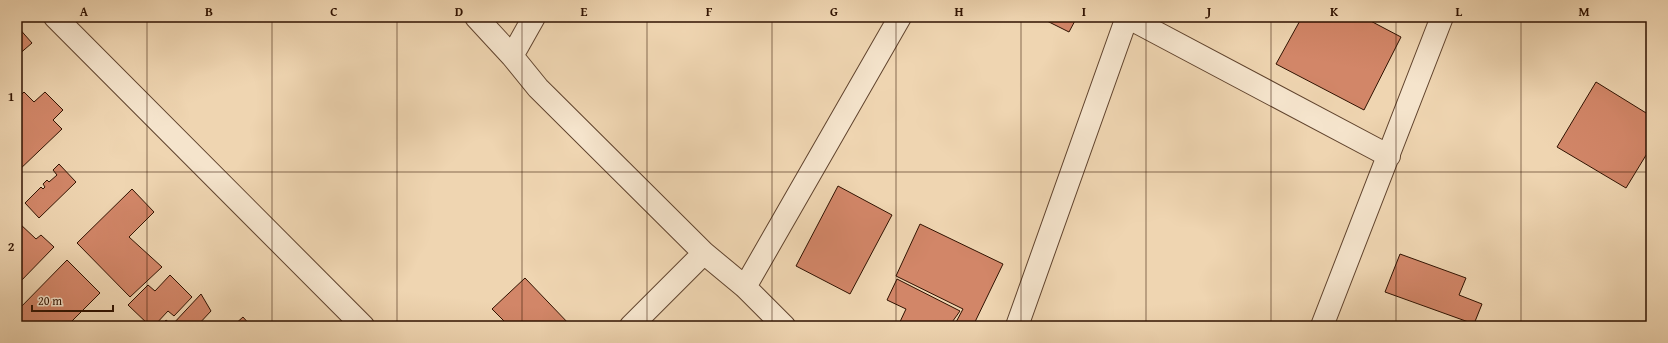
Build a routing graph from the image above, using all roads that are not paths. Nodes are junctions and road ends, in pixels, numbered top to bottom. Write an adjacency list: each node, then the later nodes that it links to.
1 (55, 17): 11 (street)
2 (476, 17): 7 (street)
3 (534, 17): 7 (street)
4 (900, 17): 10 (street)
5 (1127, 17): 8 (street); 14 (street)
6 (1442, 17): 8 (street)
7 (512, 56): 9 (street)
8 (1389, 156): 15 (street)
9 (704, 253): 10 (street); 12 (street)
10 (745, 287): 13 (street)
11 (363, 326)
12 (632, 326)
13 (784, 326)
14 (1017, 326)
15 (1322, 326)

